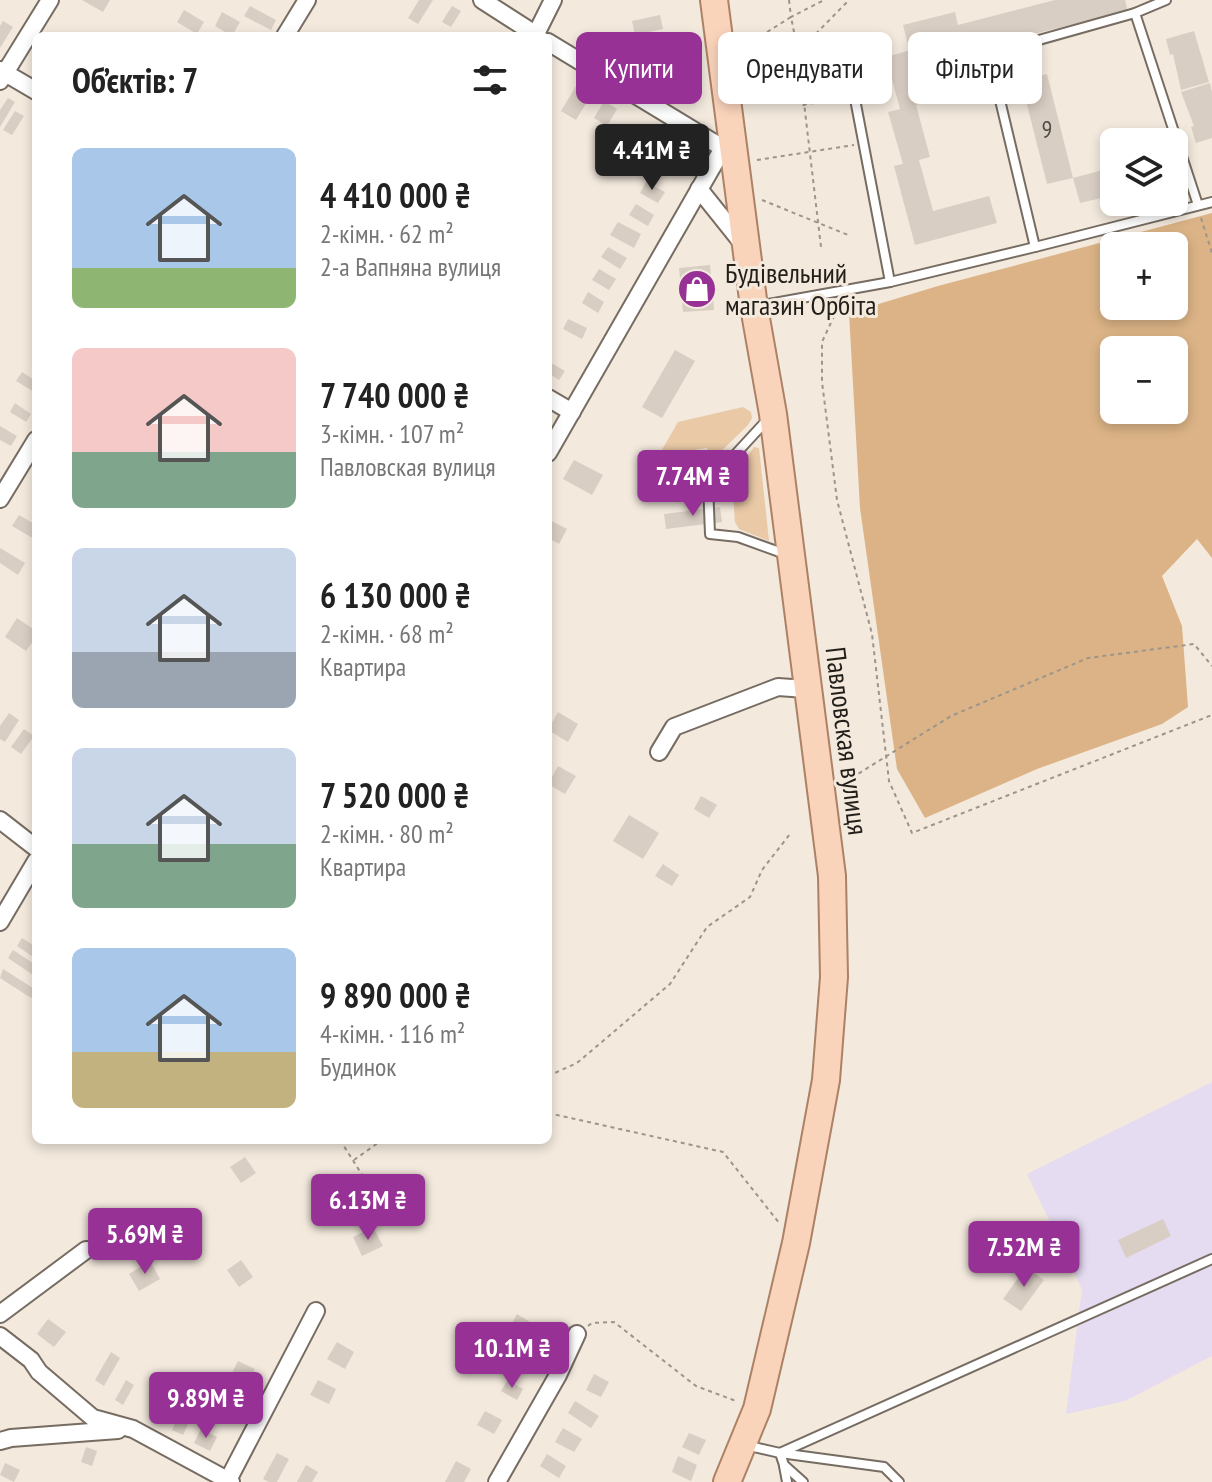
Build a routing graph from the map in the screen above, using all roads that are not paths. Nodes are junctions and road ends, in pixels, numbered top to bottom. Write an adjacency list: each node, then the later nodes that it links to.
1 (50, 0): 13 (street)
2 (307, 0): 8 (street)
3 (482, 0): 9 (street)
4 (553, 0): 10 (street)
5 (714, 0): 17 (main road, Павловская вулиця)
6 (1166, 0): 7 (lane)
7 (1135, 13): 11 (lane); 20 (lane)
8 (287, 32)
9 (531, 32)
10 (541, 32)
11 (1042, 39)
12 (552, 45): 17 (street)
13 (2, 75): 14 (street)
14 (32, 89)
15 (856, 104): 23 (lane)
16 (1001, 104): 21 (lane)
17 (737, 155): 18 (street); 22 (main road, Павловская вулиця)
18 (699, 189): 22 (street); 26 (street)
19 (1212, 202): 20 (lane)
20 (1198, 205): 21 (lane)
21 (1035, 247): 23 (lane)
22 (747, 249): 24 (main road, Павловская вулиця)
23 (890, 282): 24 (lane)
24 (754, 307): 27 (main road, Павловская вулиця)
25 (552, 400): 26 (street)
26 (572, 412): 28 (street)
27 (773, 414): 31 (main road, Павловская вулиця); 31 (lane)
28 (552, 446)
29 (32, 447): 30 (street)
30 (0, 499)
31 (792, 556): 32 (main road, Павловская вулиця)
32 (806, 689): 33 (street); 46 (main road, Павловская вулиця)
33 (659, 752)
34 (0, 820): 35 (street)
35 (32, 845)
36 (32, 868): 37 (street)
37 (0, 922)
38 (86, 1250): 41 (street)
39 (1212, 1259): 47 (lane)
40 (316, 1311): 50 (street)
41 (0, 1314)
42 (577, 1334): 51 (street)
43 (0, 1336): 44 (street)
44 (133, 1429): 45 (street); 50 (street)
45 (0, 1441)
46 (744, 1445): 47 (lane); 49 (main road, Павловская вулиця)
47 (780, 1453): 48 (lane); 54 (lane)
48 (784, 1465): 52 (lane); 53 (lane)
49 (734, 1478)
50 (228, 1481)
51 (497, 1482)
52 (787, 1482)
53 (803, 1482)
54 (899, 1482)

